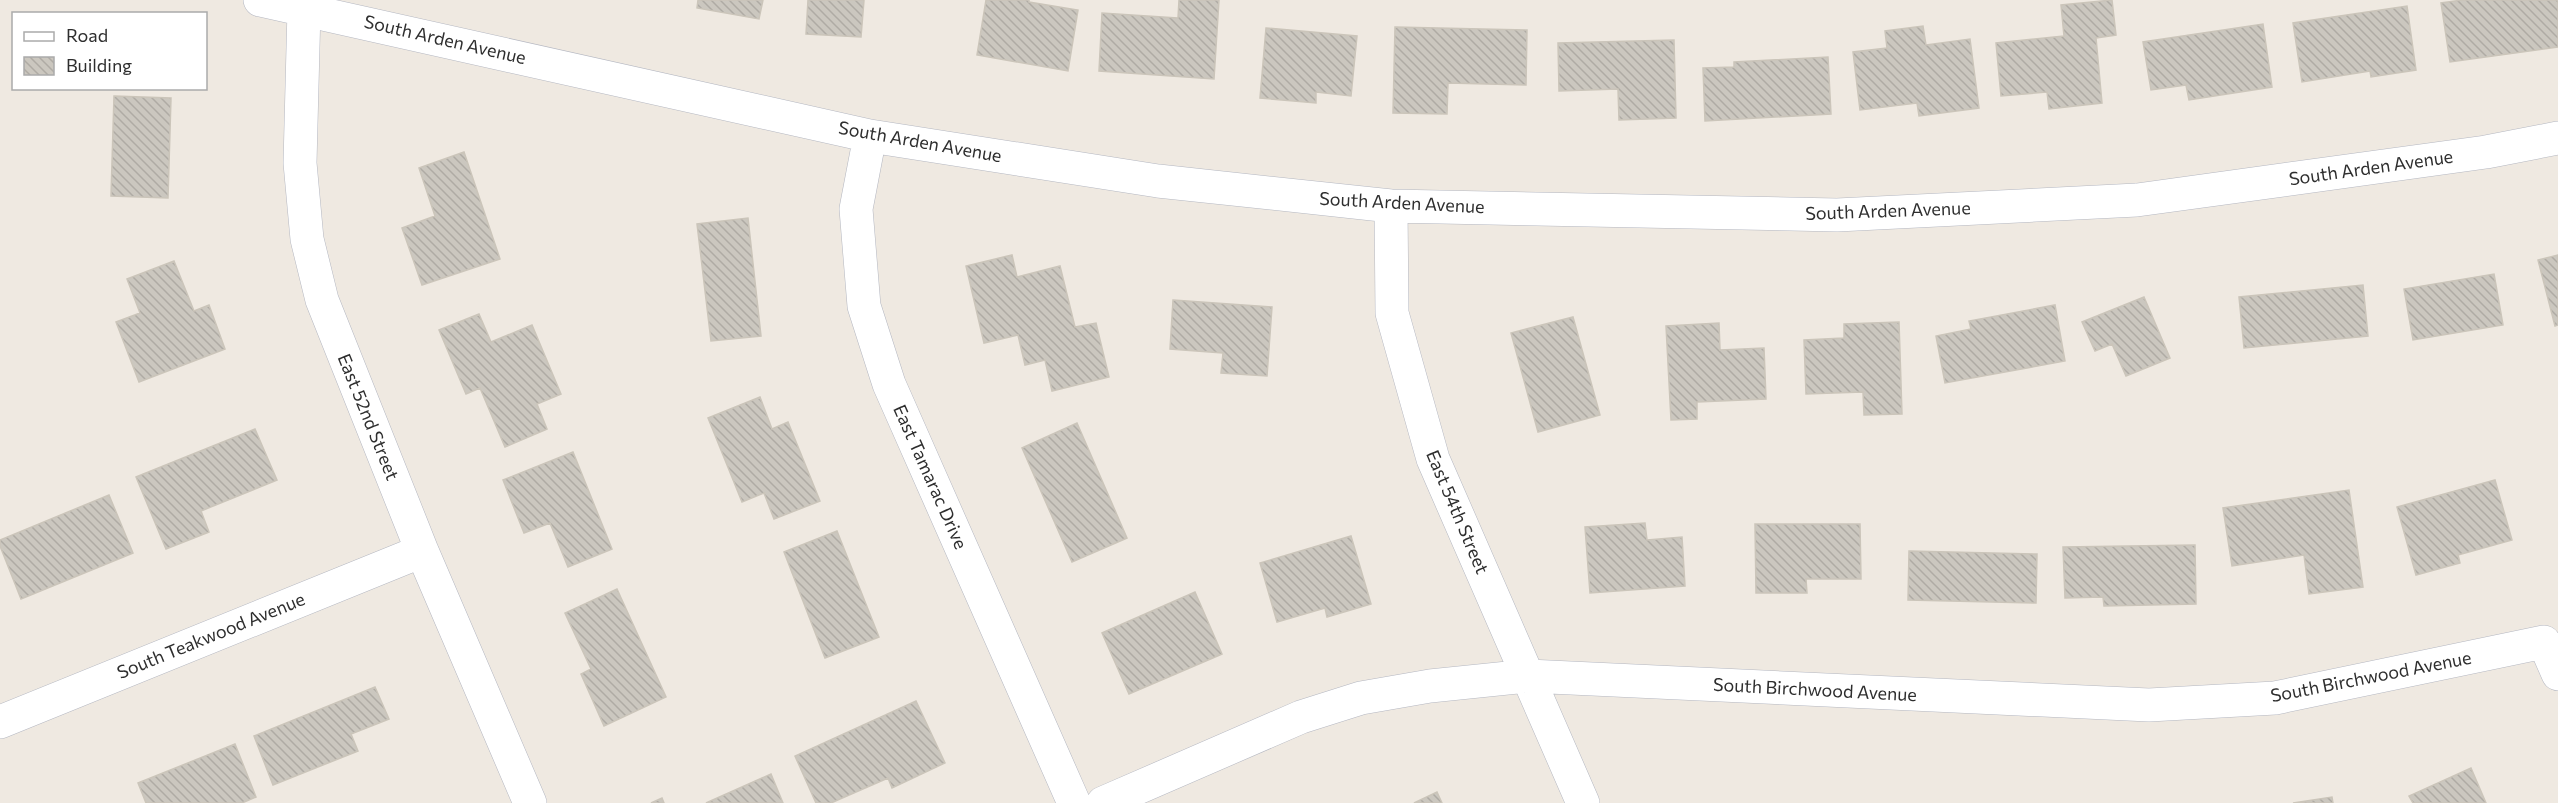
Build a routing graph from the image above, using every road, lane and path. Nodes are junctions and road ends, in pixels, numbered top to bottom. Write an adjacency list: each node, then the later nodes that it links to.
1 (260, 0): 2 (street, South Arden Avenue)
2 (304, 9): 3 (street, South Arden Avenue); 6 (street, East 52nd Street)
3 (870, 136): 5 (street, South Arden Avenue); 11 (street, East Tamarac Drive)
4 (2558, 138): 5 (street, South Arden Avenue)
5 (1390, 206): 8 (street, East 54th Street)
6 (422, 552): 9 (street, South Teakwood Avenue); 10 (street, East 52nd Street)
7 (2558, 674): 8 (street, South Birchwood Avenue)
8 (1528, 676): 12 (street, South Birchwood Avenue); 13 (street, East 54th Street)
9 (0, 722)
10 (530, 803)
11 (1074, 803)
12 (1103, 803)
13 (1582, 803)

